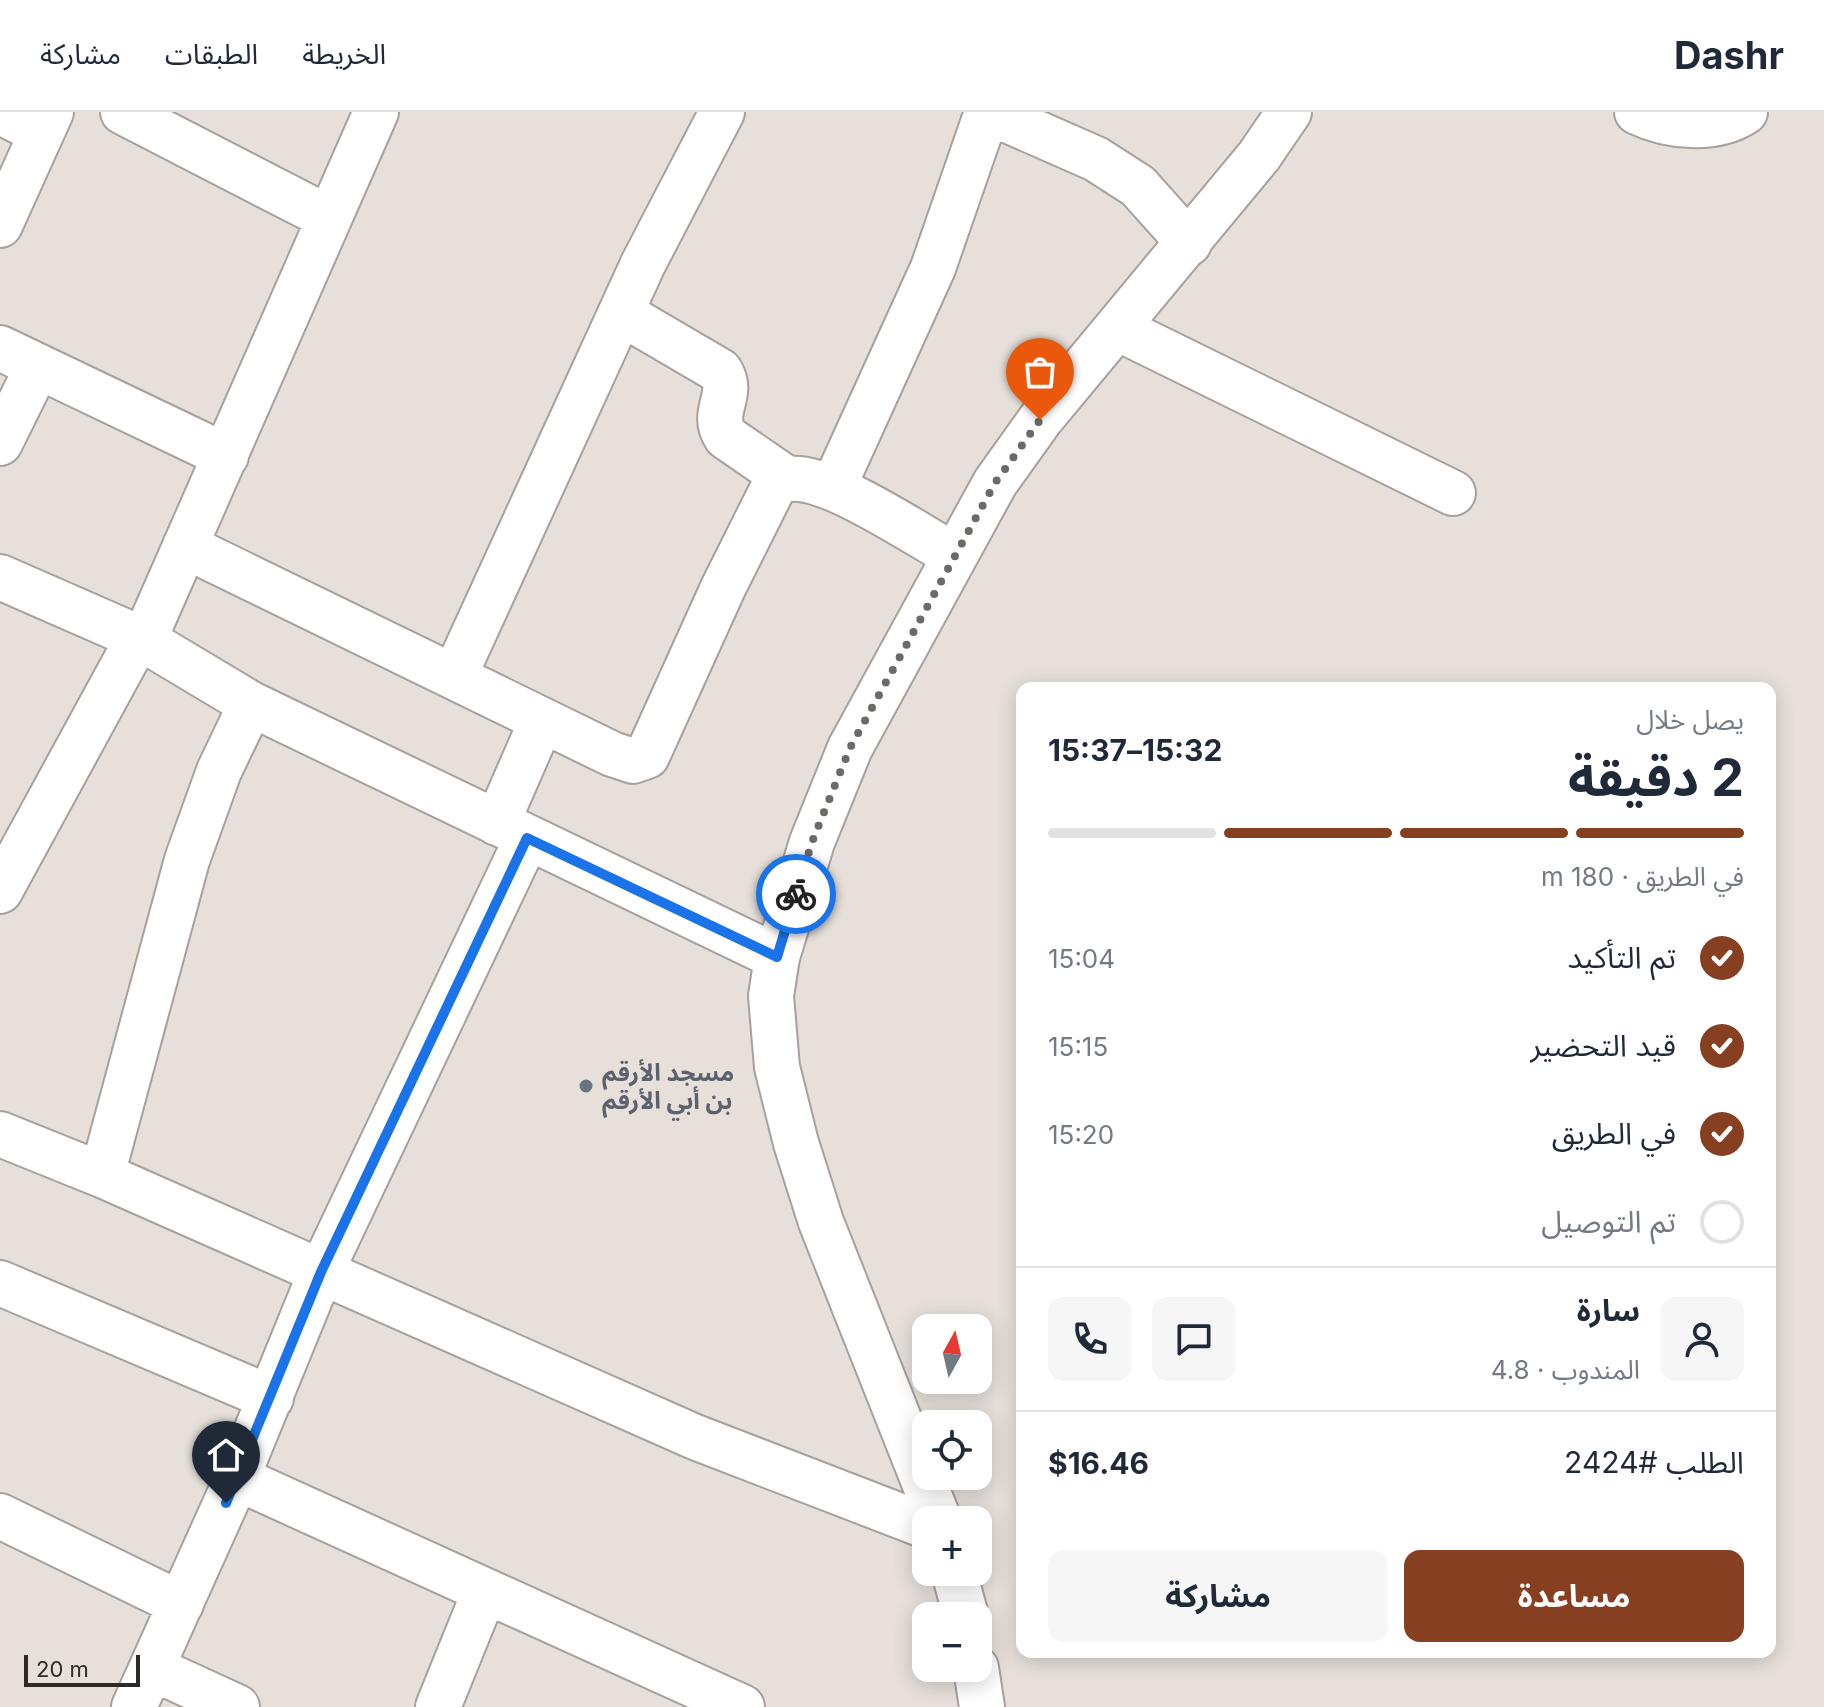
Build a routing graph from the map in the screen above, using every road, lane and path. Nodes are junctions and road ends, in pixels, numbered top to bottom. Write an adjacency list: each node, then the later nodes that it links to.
1 (1, 112): 9 (street)
2 (123, 112): 10 (street)
3 (376, 112): 10 (street)
4 (722, 112): 13 (street)
5 (988, 112): 12 (street); 19 (street)
6 (1289, 112): 12 (street)
7 (1637, 112): 8 (street)
8 (1745, 112)
9 (46, 122): 11 (street)
10 (329, 218): 17 (street)
11 (0, 225)
12 (1189, 243): 14 (street)
13 (621, 313): 18 (street); 25 (street)
14 (1117, 328): 20 (street); 22 (street)
15 (19, 357): 16 (street); 17 (street)
16 (0, 443)
17 (226, 456): 21 (street)
18 (787, 479): 19 (street); 27 (street)
19 (833, 488): 22 (street)
20 (1453, 493)
21 (185, 546): 24 (street); 25 (street)
22 (954, 555): 30 (street)
23 (0, 577): 24 (street)
24 (141, 639): 26 (street); 29 (street)
25 (454, 677): 27 (street)
26 (251, 704): 28 (street); 32 (street)
27 (542, 720): 28 (street)
28 (512, 831): 30 (street); 33 (street)
29 (0, 891)
30 (777, 957): 37 (street)
31 (4, 1149): 32 (street)
32 (102, 1175): 33 (street)
33 (321, 1272): 35 (street); 39 (street)
34 (0, 1283): 35 (street)
35 (271, 1398): 36 (street)
36 (237, 1478): 40 (street); 41 (street)
37 (933, 1506)
38 (0, 1516): 41 (street)
39 (912, 1521)
40 (485, 1591): 46 (street); 47 (street)
41 (181, 1604): 42 (street)
42 (152, 1668): 44 (street); 45 (street)
43 (978, 1682): 48 (street)
44 (134, 1707)
45 (237, 1707)
46 (438, 1707)
47 (742, 1707)
48 (982, 1707)

